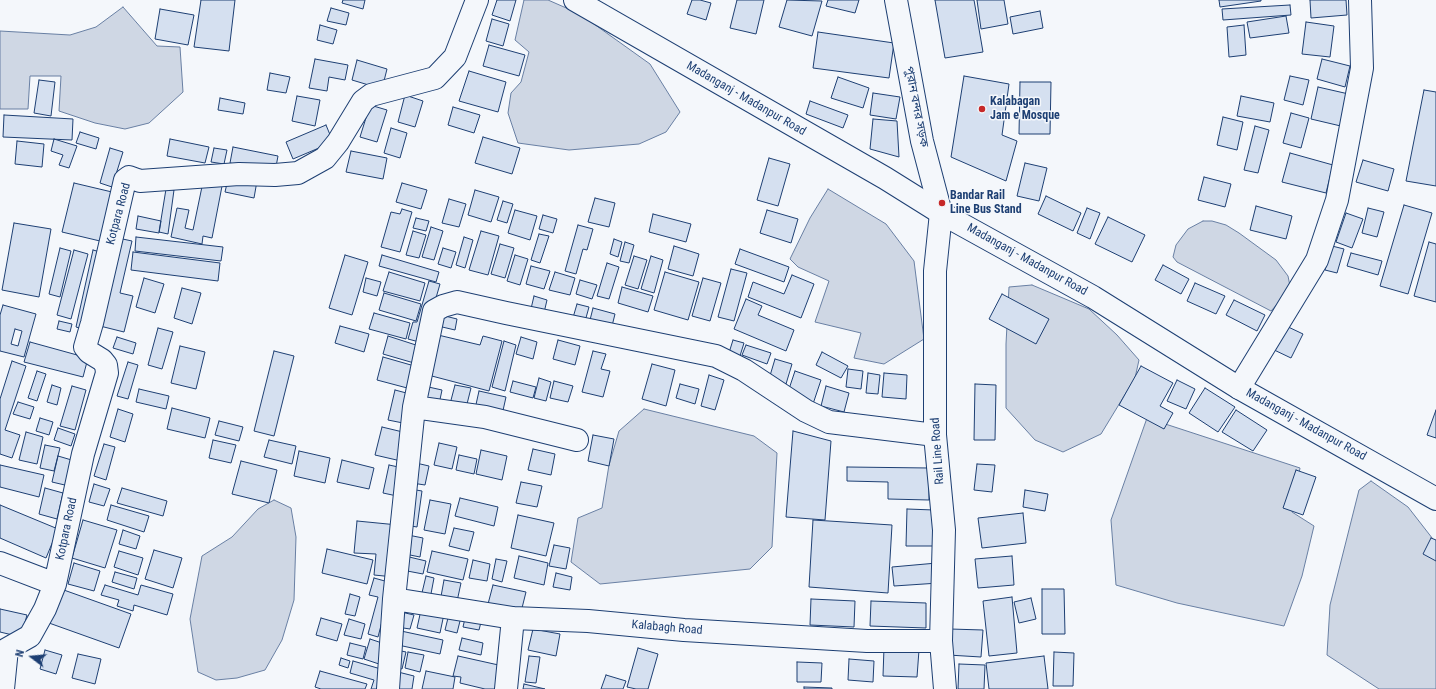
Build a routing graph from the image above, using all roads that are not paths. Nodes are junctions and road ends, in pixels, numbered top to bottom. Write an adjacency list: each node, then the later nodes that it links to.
1 (477, 0): 12 (street, Kotpara Road)
2 (575, 0): 5 (street, Madanganj - Madanpur Road)
3 (896, 0): 5 (street, পুরান বন্দর সড়ক)
4 (1360, 0): 6 (street)
5 (942, 213): 6 (street, Madanganj - Madanpur Road); 8 (street, Rail Line Road)
6 (1239, 388): 10 (street, Madanganj - Madanpur Road)
7 (414, 407): 8 (street); 9 (street); 13 (street)
8 (935, 435): 15 (street, Rail Line Road)
9 (577, 440)
10 (1436, 499)
11 (0, 563): 12 (street)
12 (55, 584): 16 (street)
13 (394, 599): 14 (street, Kalabagh Road); 17 (street)
14 (513, 618): 15 (street, Kalabagh Road); 18 (street)
15 (941, 640): 19 (street, Rail Line Road)
16 (2, 689)
17 (388, 689)
18 (506, 689)
19 (945, 689)

